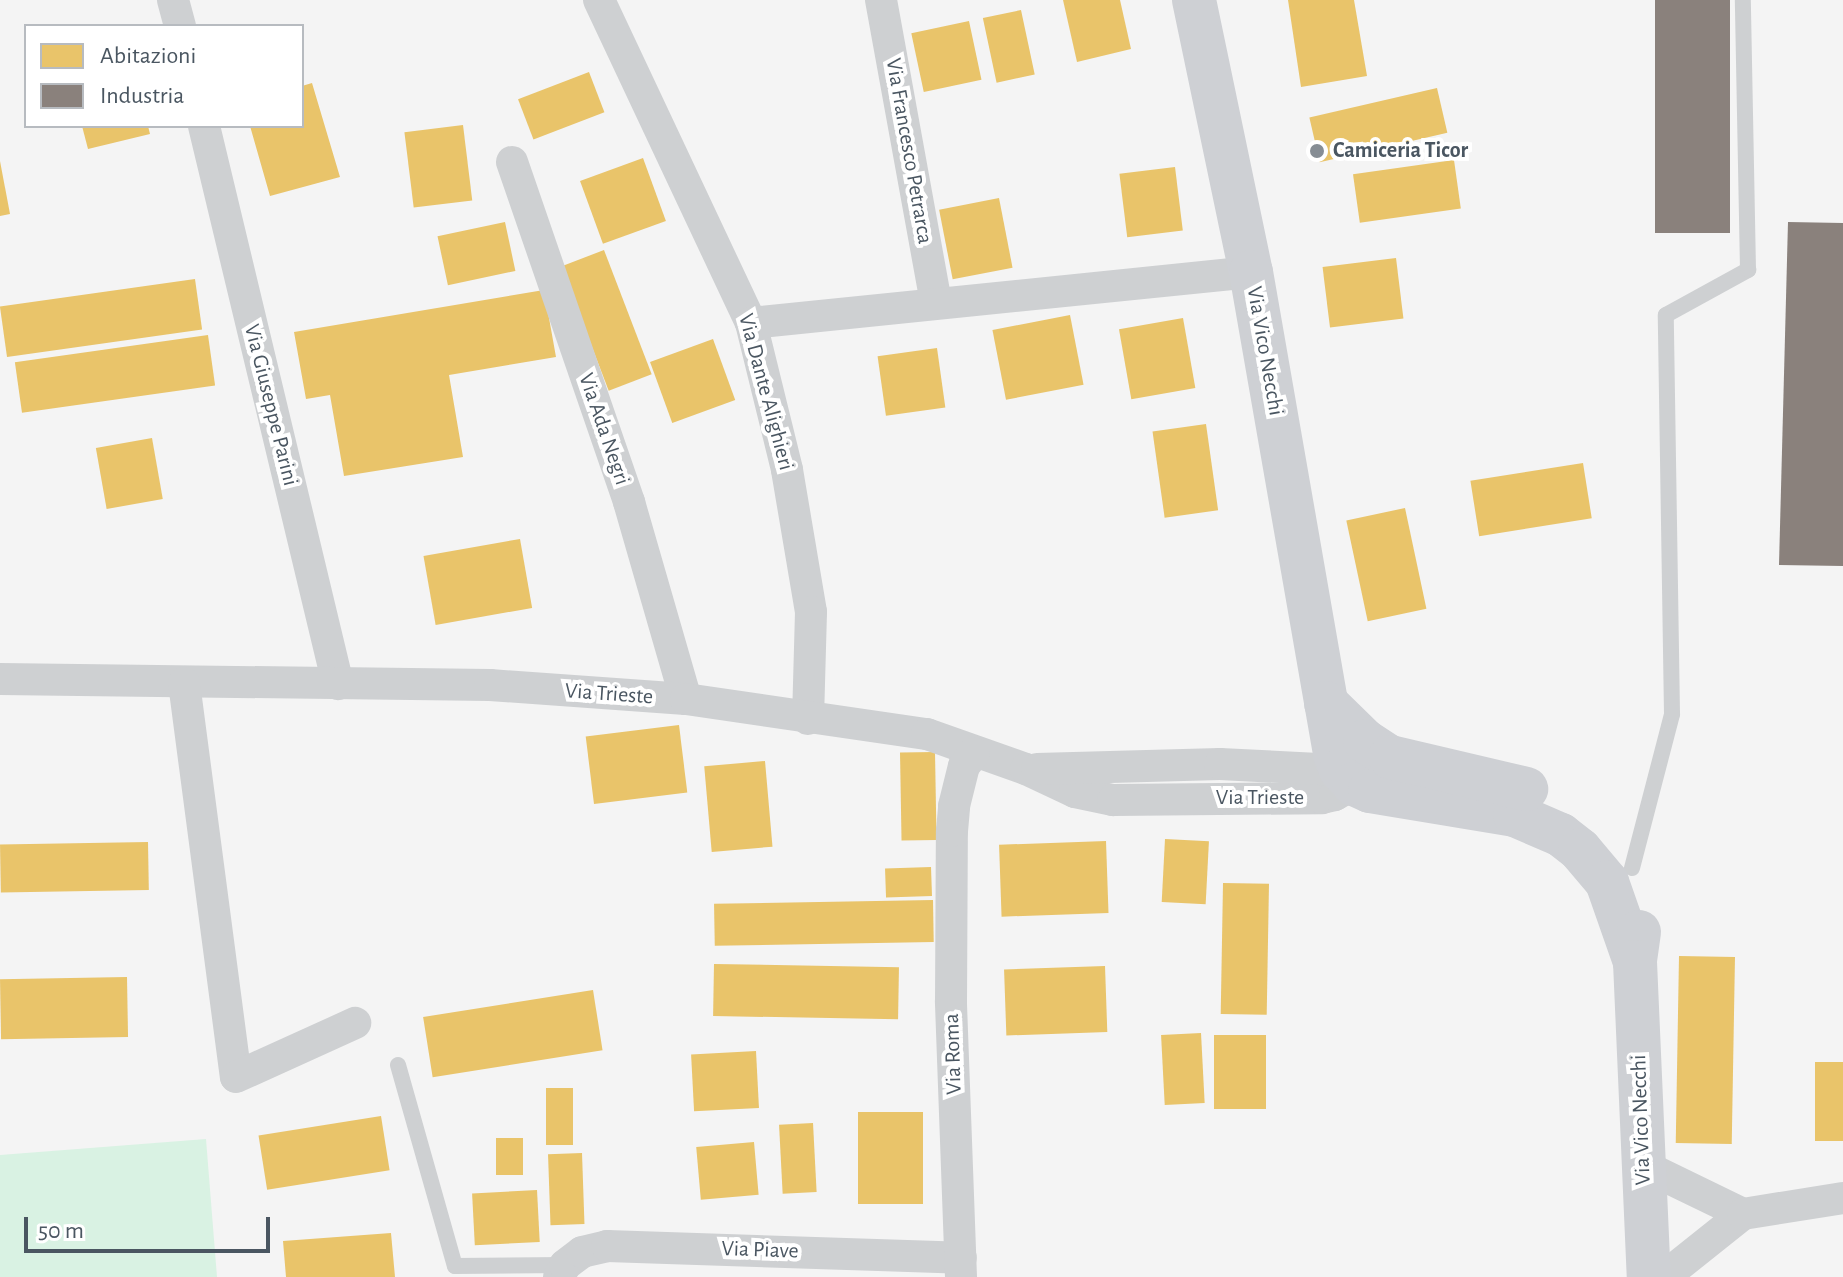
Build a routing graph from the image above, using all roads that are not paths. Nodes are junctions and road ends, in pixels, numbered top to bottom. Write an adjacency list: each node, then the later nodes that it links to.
1 (174, 0): 6 (street)
2 (599, 0): 11 (street, Via Dante Alighieri)
3 (881, 0): 10 (street, Via Francesco Petrarca)
4 (1194, 0): 9 (street, Via Vico Necchi)
5 (1743, 0): 23 (lane)
6 (180, 24)
7 (204, 128): 15 (street, Via Giuseppe Parini)
8 (512, 162): 16 (street, Via Ada Negri)
9 (1251, 272): 10 (street); 18 (street, Via Vico Necchi)
10 (936, 302): 11 (street)
11 (751, 323): 19 (street, Via Dante Alighieri)
12 (0, 679): 13 (street)
13 (104, 682): 14 (street, Via Trieste); 17 (street)
14 (184, 683): 15 (street, Via Trieste); 25 (street)
15 (338, 684): 16 (street, Via Trieste)
16 (686, 699): 19 (street, Via Trieste)
17 (0, 702)
18 (1336, 713): 21 (street, Via Vico Necchi); 22 (street, Via Vico Necchi)
19 (808, 719): 20 (street, Via Trieste)
20 (1000, 761): 21 (street, Via Trieste); 30 (street, Via Roma)
21 (1350, 775): 22 (street, Via Vico Necchi); 24 (street, Via Vico Necchi)
22 (1478, 778): 23 (street, Via Vico Necchi)
23 (1632, 868): 24 (street, Via Vico Necchi)
24 (1635, 962): 27 (street, Via Vico Necchi)
25 (355, 1023)
26 (398, 1065): 31 (lane, Via Piave)
27 (1642, 1165): 29 (street); 32 (street, Via Vico Necchi)
28 (1843, 1198): 29 (street)
29 (1743, 1214): 33 (street)
30 (961, 1267): 31 (street, Via Piave)
31 (562, 1271)
32 (1649, 1277)
33 (1664, 1277)

